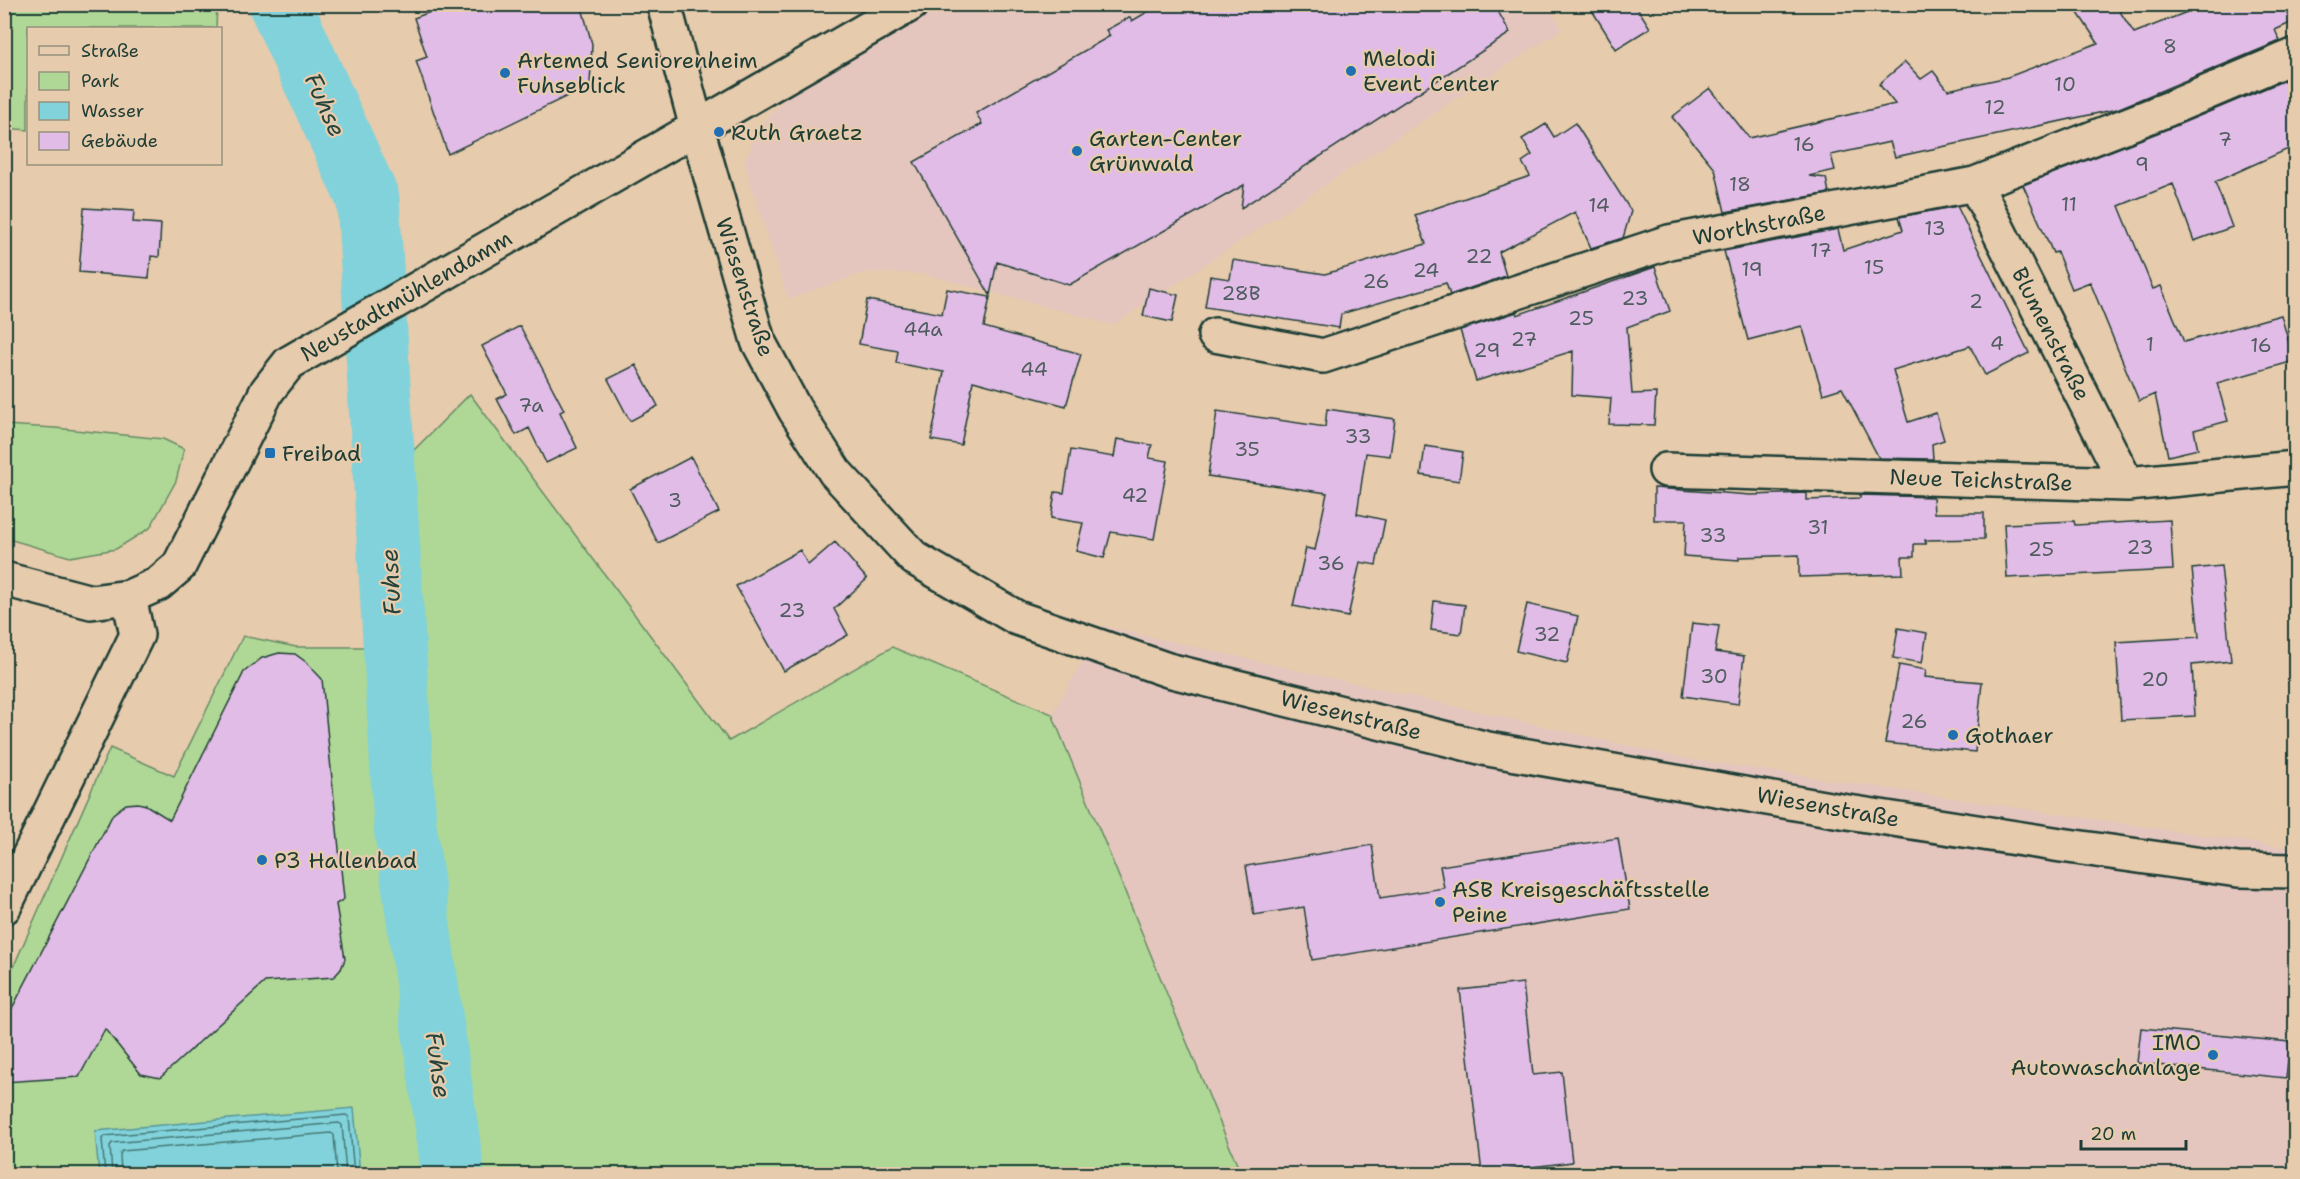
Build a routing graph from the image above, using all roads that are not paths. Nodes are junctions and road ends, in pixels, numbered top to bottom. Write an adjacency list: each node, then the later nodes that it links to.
1 (664, 4): 4 (street, Wiesenstraße)
2 (910, 4): 4 (street, Neustadtmühlendamm)
3 (2295, 55): 5 (street, Worthstraße)
4 (697, 128): 11 (street, Neustadtmühlendamm); 12 (street, Wiesenstraße)
5 (1975, 184): 6 (street, Worthstraße); 9 (street, Blumenstraße)
6 (1215, 335)
7 (2295, 468): 9 (street, Neue Teichstraße)
8 (1666, 470): 9 (street, Neue Teichstraße)
9 (2127, 484)
10 (4, 579): 11 (street, Neustadtmühlendamm)
11 (129, 597): 13 (street)
12 (2295, 871)
13 (4, 907)

